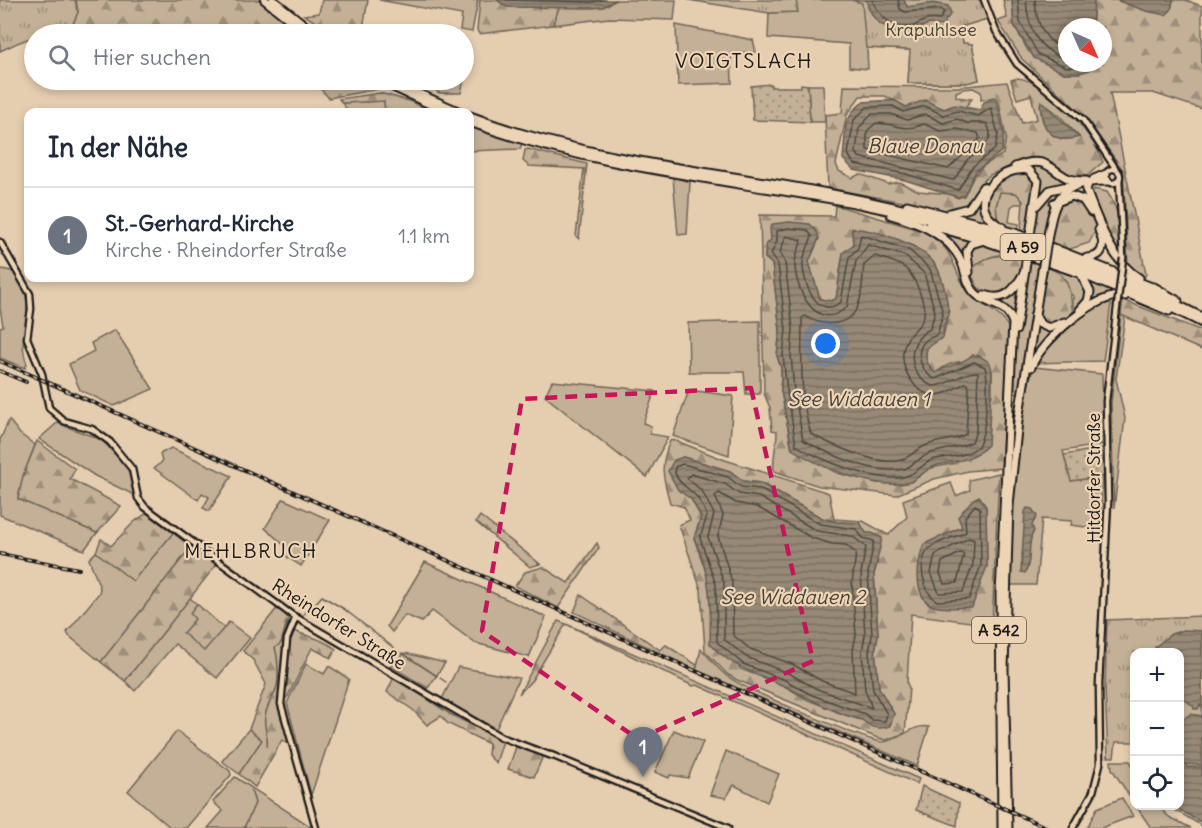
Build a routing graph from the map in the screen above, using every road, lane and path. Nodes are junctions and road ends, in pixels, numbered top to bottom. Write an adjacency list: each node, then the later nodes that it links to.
1 (265, 0): 4 (highway)
2 (273, 0): 5 (highway)
3 (984, 0): 12 (main road, Hitdorfer Straße)
4 (295, 24)
5 (303, 24)
6 (400, 90): 8 (highway)
7 (410, 90): 9 (highway)
8 (438, 108)
9 (451, 108)
10 (474, 117): 18 (highway, A 59)
11 (474, 123): 18 (highway, A 59)
12 (1106, 155): 13 (main road, Hitdorfer Straße); 14 (main road, Hitdorfer Straße)
13 (1116, 169): 14 (main road); 15 (main road, Hitdorfer Straße)
14 (1108, 177): 15 (main road); 16 (highway); 17 (main road, Hitdorfer Straße)
15 (1119, 179): 17 (main road, Hitdorfer Straße)
16 (1087, 183): 19 (highway); 20 (highway); 21 (highway); 29 (highway)
17 (1119, 194): 37 (main road, Hitdorfer Straße, bridge)
18 (834, 197): 21 (highway); 22 (highway); 32 (highway, A 59); 33 (highway, A 59)
19 (1054, 203): 26 (highway); 31 (highway, A 542, bridge)
20 (1034, 210): 23 (highway); 27 (highway, A 542, bridge)
21 (944, 214): 23 (highway)
22 (912, 222): 24 (highway); 34 (highway)
23 (1015, 233): 26 (highway)
24 (985, 241): 27 (highway); 28 (highway)
25 (0, 242): 36 (main road, Rheindorfer Straße)
26 (1082, 258): 29 (highway)
27 (1024, 273): 34 (highway, A 542)
28 (1079, 273): 30 (highway); 31 (highway)
29 (1157, 289): 32 (highway)
30 (1145, 301): 33 (highway); 35 (highway)
31 (1035, 315): 35 (highway, A 542)
32 (1202, 316)
33 (1202, 324)
34 (1013, 350): 40 (highway, A 542)
35 (1027, 377): 41 (highway, A 542)
36 (296, 617): 38 (main road); 39 (main road, Rheindorfer Straße)
37 (1073, 827)
38 (316, 828)
39 (728, 828)
40 (1002, 828)
41 (1008, 828)

